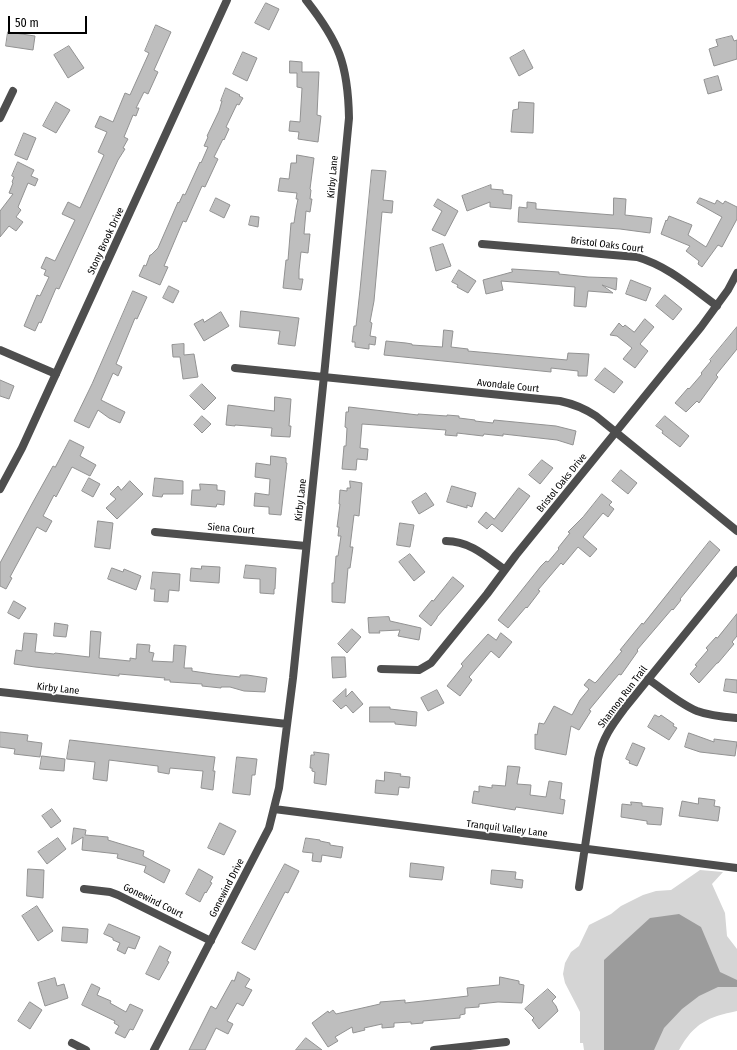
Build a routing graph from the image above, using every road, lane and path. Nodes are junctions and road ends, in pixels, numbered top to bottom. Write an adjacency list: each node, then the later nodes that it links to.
1 (227, 0): 10 (street, Stony Brook Drive)
2 (306, 0): 11 (street, Kirby Lane)
3 (13, 90): 4 (street)
4 (0, 118)
5 (482, 244): 7 (street, Bristol Oaks Court)
6 (737, 273): 7 (street, Bristol Oaks Drive)
7 (716, 306): 12 (street, Bristol Oaks Drive)
8 (0, 350): 10 (street)
9 (235, 368): 11 (street, Avondale Court)
10 (56, 374): 13 (street, Stony Brook Drive)
11 (324, 377): 12 (street, Avondale Court); 17 (street, Kirby Lane)
12 (616, 433): 14 (street, Avondale Court); 18 (street, Bristol Oaks Drive)
13 (0, 489)
14 (737, 531)
15 (155, 532): 17 (street, Siena Court)
16 (446, 541): 18 (street)
17 (306, 546): 24 (street, Kirby Lane)
18 (505, 570): 20 (street, Bristol Oaks Drive)
19 (737, 570): 21 (street, Shannon Run Trail)
20 (381, 669)
21 (648, 679): 23 (street); 26 (street, Shannon Run Trail)
22 (0, 692): 24 (street, Kirby Lane)
23 (737, 718)
24 (287, 724): 25 (street, Gonewind Drive)
25 (274, 809): 26 (street, Tranquil Valley Lane); 30 (street, Gonewind Drive)
26 (585, 849): 27 (street, Tranquil Valley Lane); 28 (street, Shannon Run Trail)
27 (737, 868)
28 (579, 887)
29 (84, 889): 30 (street, Gonewind Court)
30 (211, 941): 34 (street, Gonewind Drive)
31 (506, 1042): 35 (street)
32 (72, 1043): 33 (street)
33 (86, 1050)
34 (154, 1050)
35 (434, 1050)

